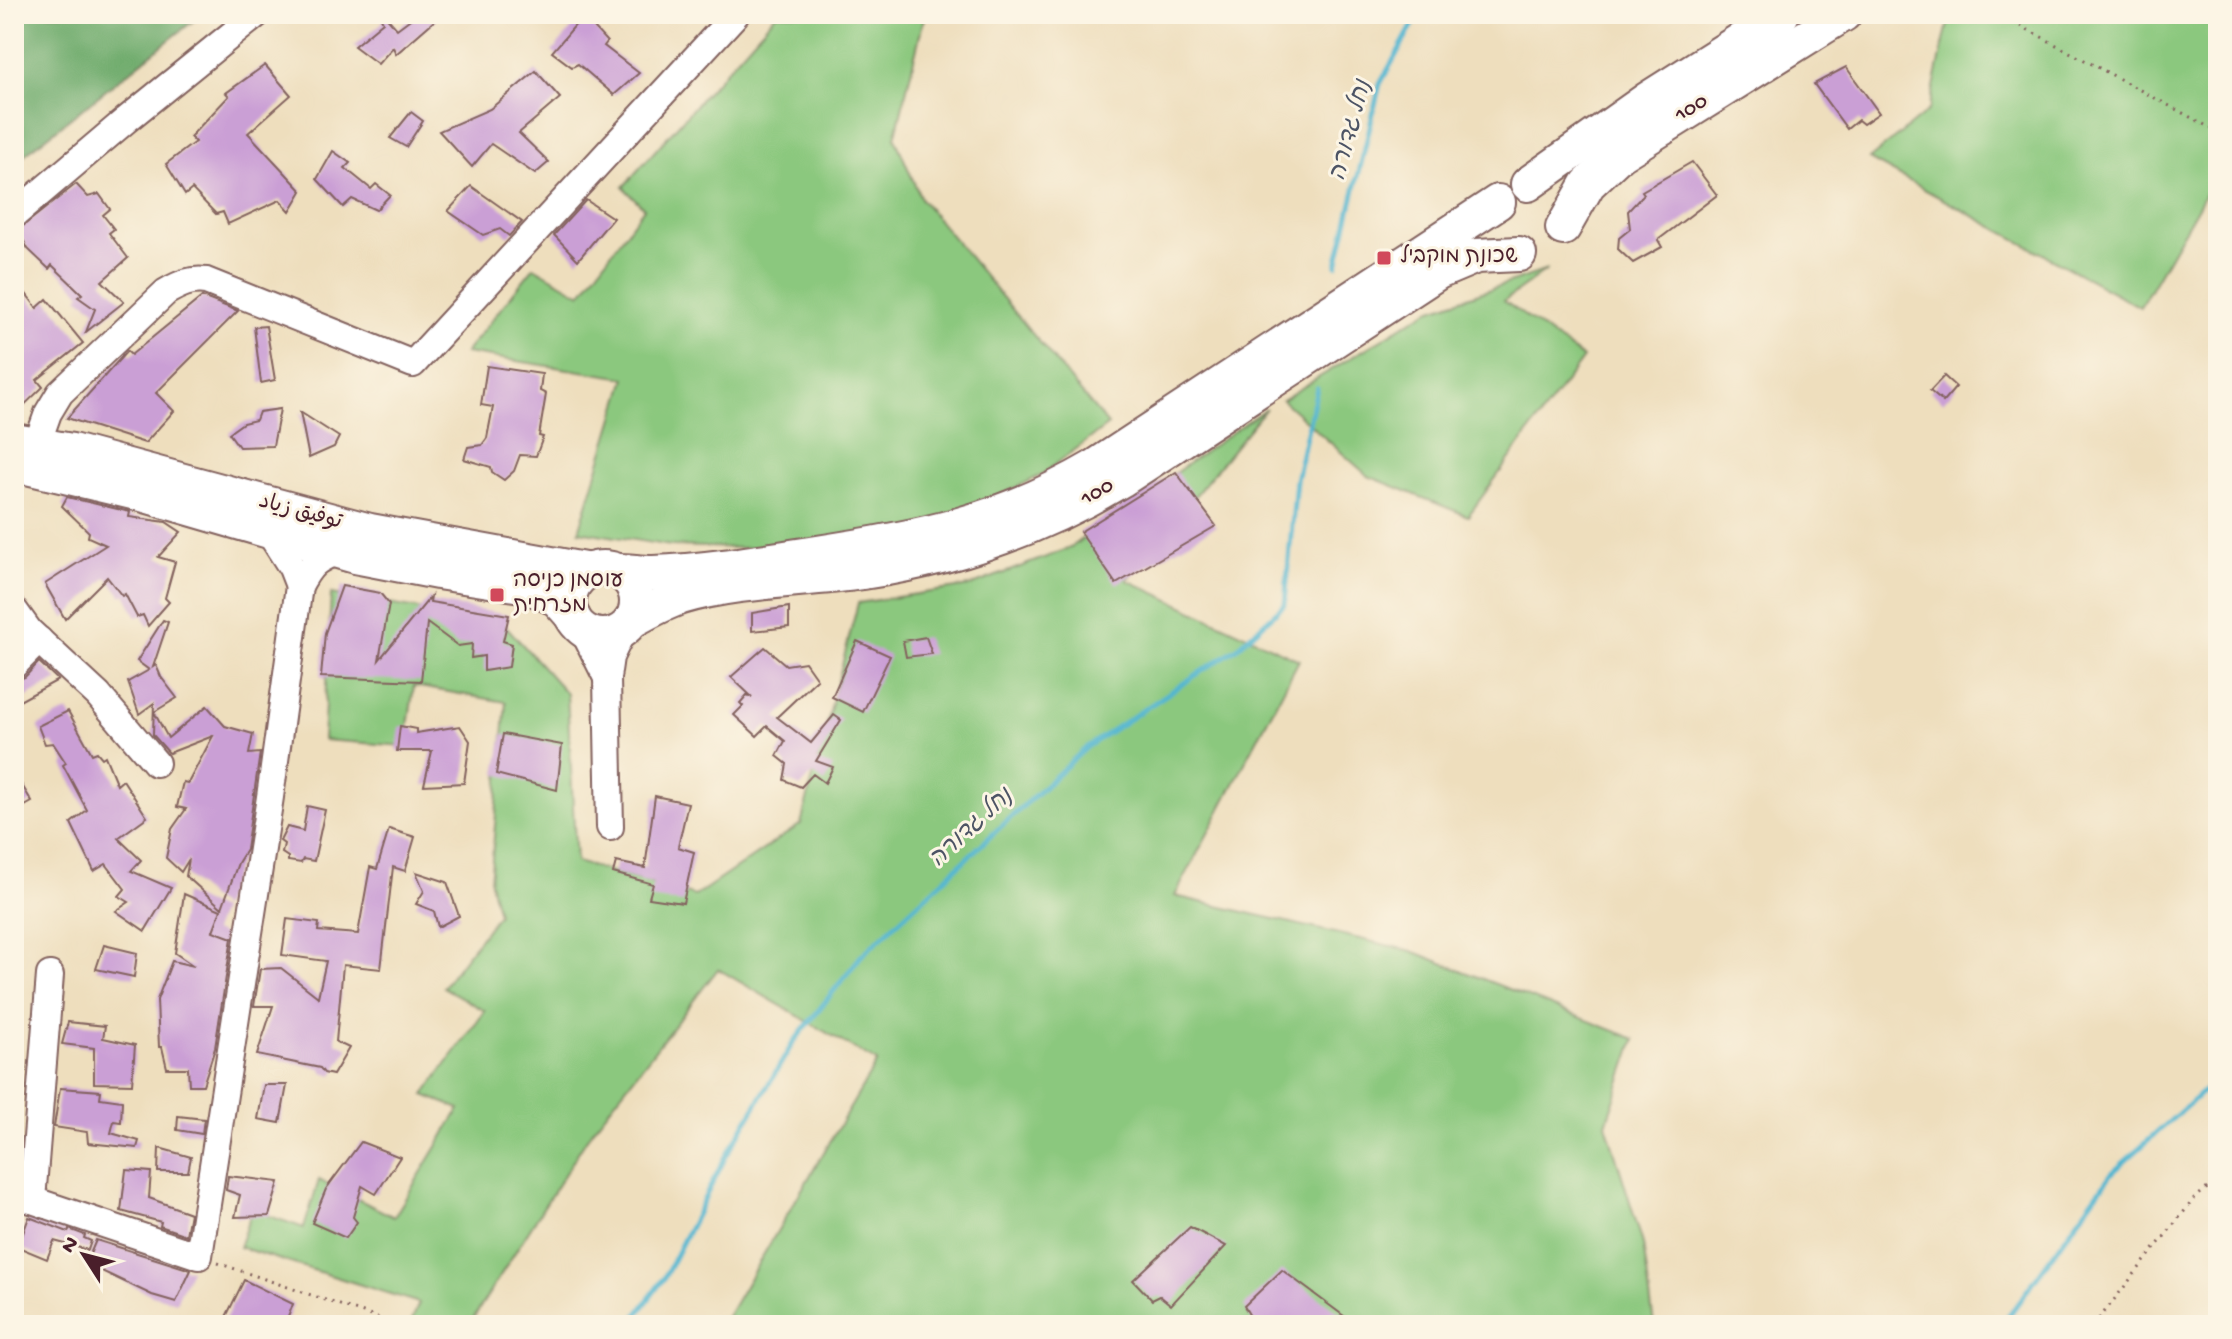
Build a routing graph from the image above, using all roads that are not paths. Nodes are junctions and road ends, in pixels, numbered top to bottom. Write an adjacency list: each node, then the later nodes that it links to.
1 (257, 14): 7 (street)
2 (736, 14): 10 (street)
3 (1782, 14): 5 (main road, 100)
4 (1844, 14): 8 (main road, 100)
5 (1528, 184): 6 (main road); 8 (main road)
6 (1498, 202): 9 (main road); 13 (main road, 100)
7 (14, 215)
8 (1563, 228): 9 (main road)
9 (1519, 254): 17 (main road, 100)
10 (22, 450): 11 (main road, توفيق زياد); 13 (main road, توفيق زياد)
11 (269, 532): 12 (main road, توفيق زياد); 14 (street)
12 (339, 551): 14 (street); 16 (main road, توفيق زياد)
13 (603, 571): 16 (main road); 17 (main road)
14 (299, 586): 24 (street)
15 (14, 610): 18 (street)
16 (578, 624): 17 (main road); 20 (street)
17 (627, 626): 20 (street)
18 (39, 640): 19 (street); 21 (street)
19 (14, 665)
20 (607, 678): 22 (street)
21 (156, 763)
22 (610, 827)
23 (50, 975): 24 (street)
24 (23, 1197)

